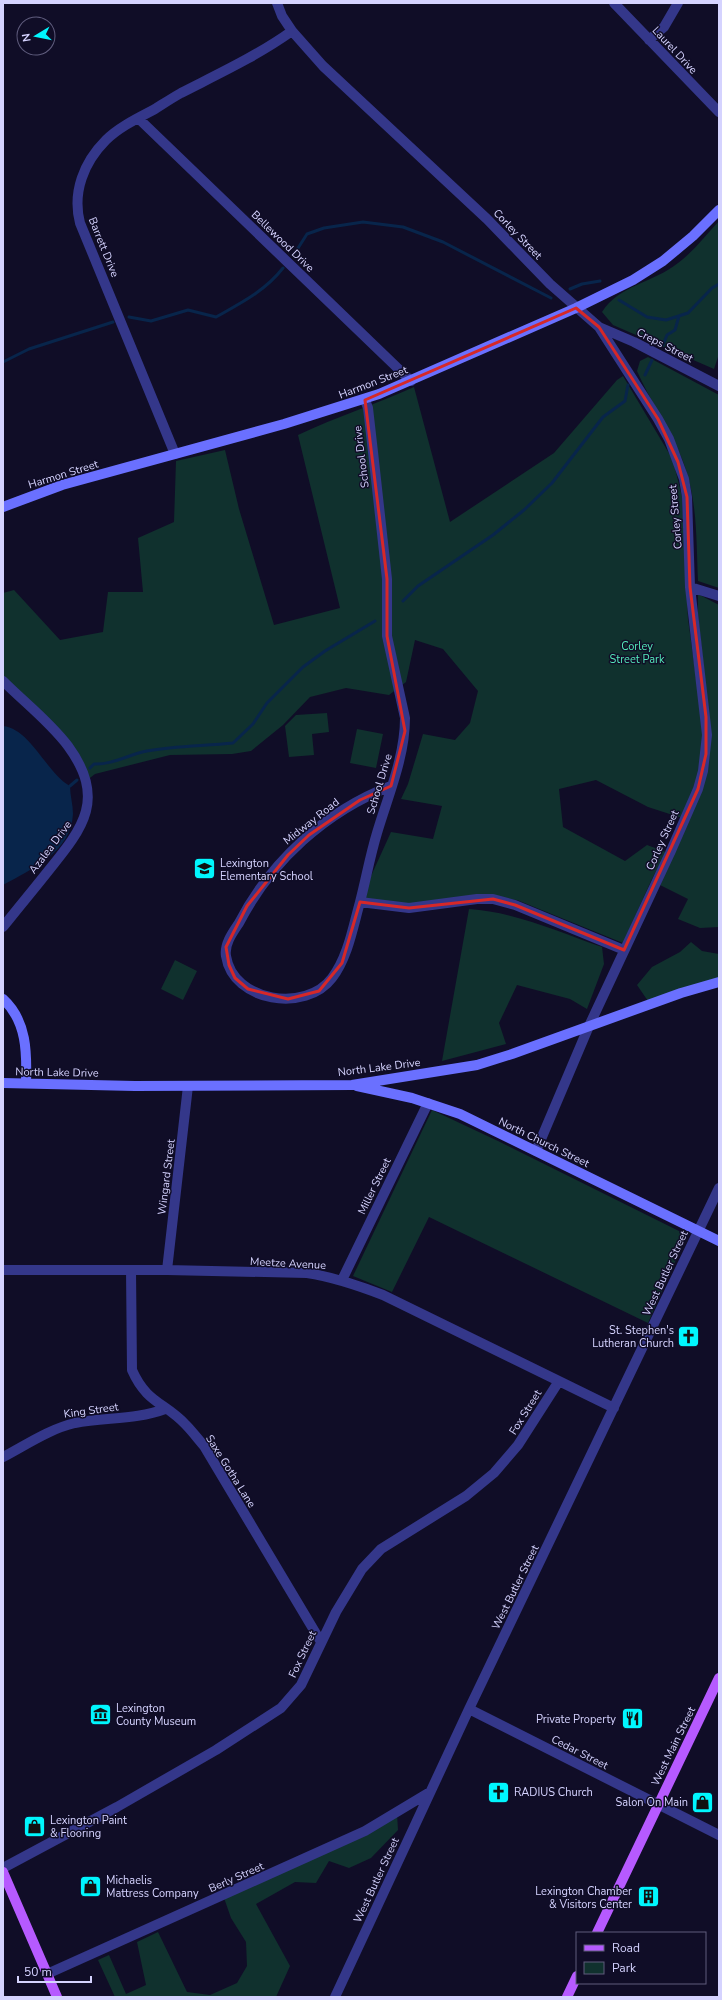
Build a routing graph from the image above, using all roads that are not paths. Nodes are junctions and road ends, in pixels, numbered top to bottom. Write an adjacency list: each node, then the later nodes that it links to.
1 (277, 3): 4 (street, Corley Street)
2 (614, 3): 5 (street, Laurel Drive)
3 (678, 3): 5 (street)
4 (292, 31): 7 (street, Barrett Drive); 9 (street, Corley Street)
5 (649, 40): 6 (street, Laurel Drive)
6 (719, 112)
7 (138, 118): 11 (street, Bellewood Drive); 14 (street, Barrett Drive)
8 (719, 210): 9 (main road, Harmon Street)
9 (576, 308): 10 (street, Corley Street); 11 (main road, Harmon Street)
10 (599, 327): 12 (street, Creps Street); 16 (street, Corley Street)
11 (411, 381): 13 (main road, Harmon Street)
12 (719, 386)
13 (365, 400): 14 (main road, Harmon Street); 19 (street, School Drive)
14 (175, 454): 15 (main road, Harmon Street)
15 (3, 508)
16 (690, 587): 17 (street); 22 (street, Corley Street)
17 (719, 596)
18 (3, 682): 21 (street, Azalea Drive)
19 (391, 786): 20 (street, School Drive); 20 (street, Midway Road)
20 (360, 902): 22 (street)
21 (3, 927)
22 (624, 950): 25 (street, Corley Street)
23 (719, 982): 25 (main road, North Lake Drive)
24 (3, 999): 27 (main road)
25 (589, 1026): 28 (main road, North Lake Drive); 31 (street, Corley Street)
26 (3, 1083): 27 (main road, North Lake Drive)
27 (26, 1083): 29 (main road, North Lake Drive)
28 (352, 1085): 29 (main road, North Lake Drive); 30 (main road, North Church Street)
29 (188, 1086): 37 (street, Wingard Street)
30 (428, 1103): 31 (main road, North Church Street); 38 (street, Miller Street)
31 (536, 1150): 33 (main road, North Church Street)
32 (719, 1188): 33 (street, West Butler Street)
33 (698, 1230): 34 (main road, North Church Street); 40 (street, West Butler Street)
34 (719, 1241)
35 (3, 1270): 36 (street, Meetze Avenue)
36 (131, 1270): 37 (street, Meetze Avenue); 41 (street, Saxe Gotha Lane)
37 (167, 1270): 38 (street, Meetze Avenue)
38 (342, 1280): 39 (street, Meetze Avenue)
39 (559, 1381): 40 (street, Meetze Avenue); 43 (street, Fox Street)
40 (614, 1408): 45 (street, West Butler Street)
41 (165, 1409): 42 (street, King Street); 43 (street, Saxe Gotha Lane)
42 (3, 1457)
43 (321, 1642): 49 (street, Fox Street)
44 (719, 1678): 47 (main road, West Main Street)
45 (469, 1709): 46 (street, West Butler Street); 47 (street, Cedar Street)
46 (430, 1792): 52 (street, Berly Street); 55 (street, West Butler Street)
47 (659, 1805): 48 (street, Cedar Street); 51 (main road, West Main Street)
48 (719, 1835)
49 (3, 1868)
50 (3, 1872): 52 (main road)
51 (598, 1932)
52 (47, 1974): 54 (main road)
53 (576, 1978): 56 (main road)
54 (57, 1997)
55 (335, 1997)
56 (567, 1997)

